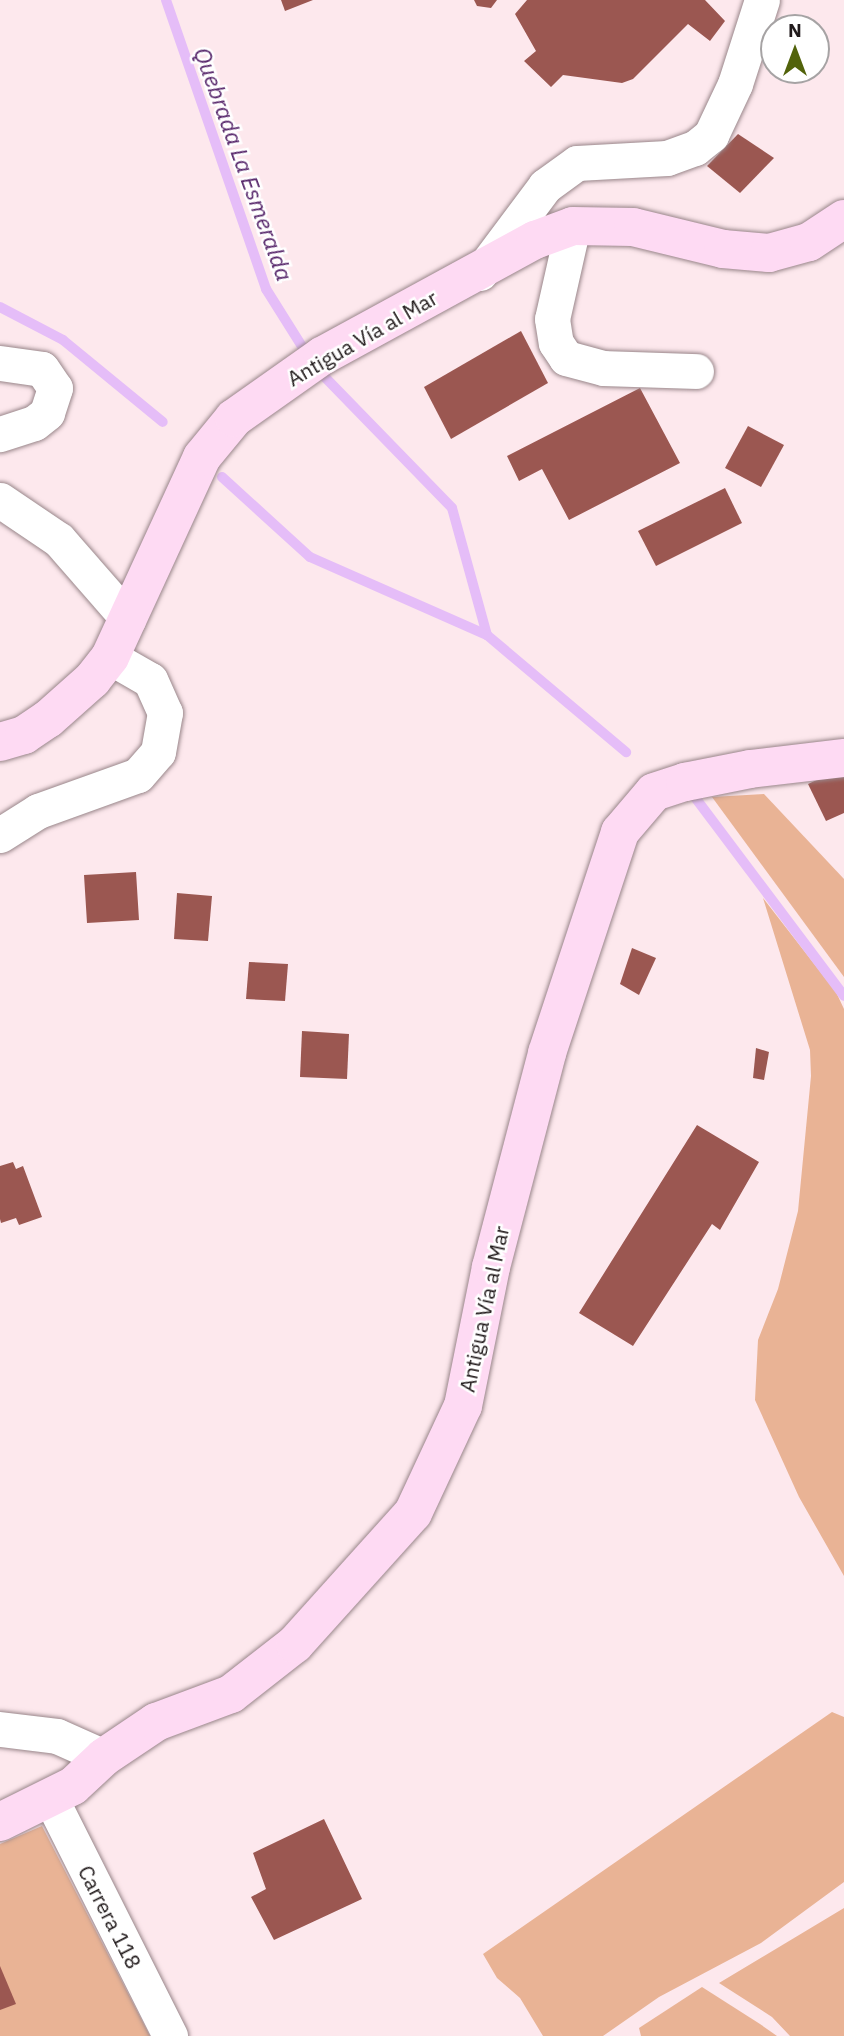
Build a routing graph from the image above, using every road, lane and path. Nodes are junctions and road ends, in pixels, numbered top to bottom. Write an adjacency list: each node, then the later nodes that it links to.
1 (762, 0): 4 (street)
2 (844, 219): 3 (main road, Antigua Vía al Mar)
3 (573, 226): 4 (main road, Antigua Vía al Mar); 6 (street)
4 (480, 273): 9 (main road, Antigua Vía al Mar)
5 (0, 363): 7 (street)
6 (696, 371)
7 (0, 434)
8 (0, 500): 9 (street)
9 (128, 620): 10 (main road, Antigua Vía al Mar)
10 (110, 657): 11 (main road, Antigua Vía al Mar); 13 (street)
11 (0, 742)
12 (844, 758): 15 (main road, Antigua Vía al Mar)
13 (0, 835)
14 (0, 1729): 15 (street)
15 (104, 1757): 16 (main road, Antigua Vía al Mar)
16 (51, 1799): 17 (main road, Antigua Vía al Mar); 18 (street, Carrera 118)
17 (0, 1822)
18 (170, 2036)

